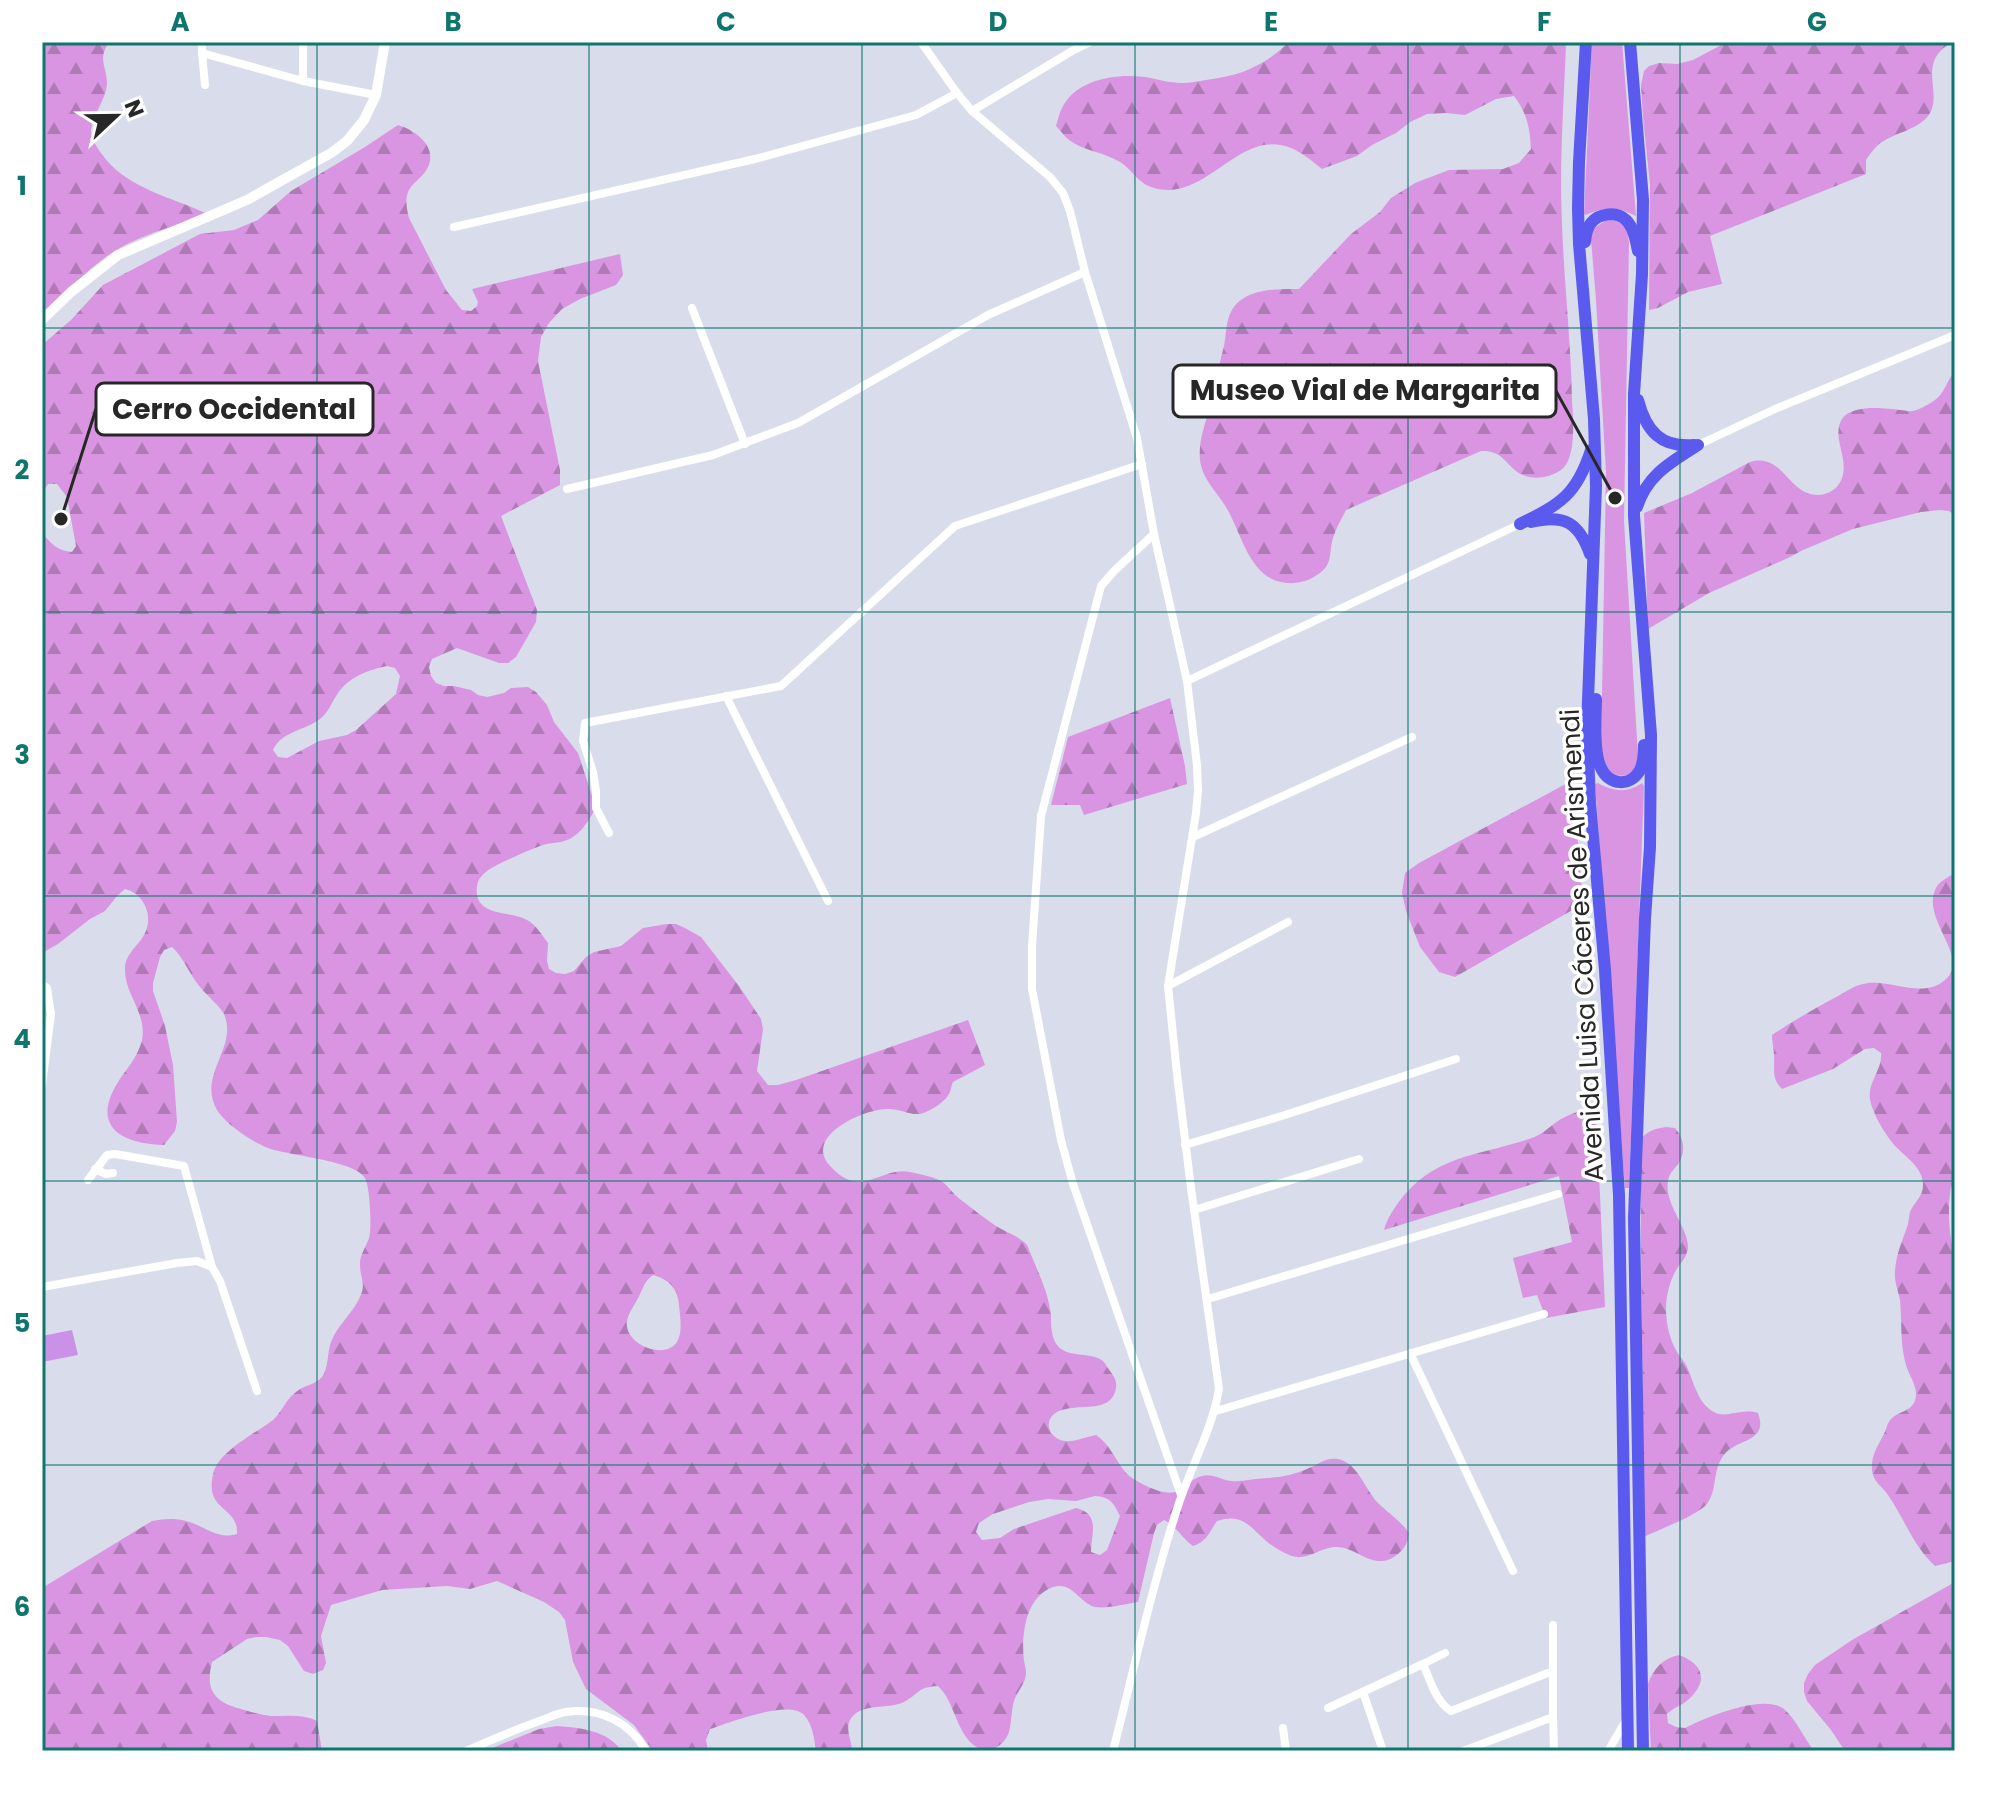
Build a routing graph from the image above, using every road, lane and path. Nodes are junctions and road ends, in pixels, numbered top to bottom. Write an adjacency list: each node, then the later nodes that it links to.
1 (202, 42): 9 (street)
2 (303, 42): 10 (street)
3 (385, 42): 13 (street)
4 (921, 42): 12 (street)
5 (1090, 42): 8 (street)
6 (1586, 42): 18 (main road, Avenida Luisa Cáceres de Arismendi)
7 (1630, 42): 17 (main road, Avenida Luisa Cáceres de Arismendi)
8 (1070, 46): 14 (street)
9 (202, 53): 10 (street); 11 (street)
10 (303, 81): 13 (street)
11 (205, 85)
12 (957, 93): 14 (street); 15 (street)
13 (376, 95): 20 (street)
14 (972, 111): 16 (street)
15 (454, 227)
16 (1085, 272): 24 (street); 26 (street)
17 (1642, 274): 18 (main road); 22 (main road, Avenida Luisa Cáceres de Arismendi)
18 (1583, 280): 23 (main road, Avenida Luisa Cáceres de Arismendi)
19 (692, 308): 24 (street)
20 (42, 320)
21 (1955, 335): 25 (street)
22 (1634, 387): 25 (main road); 28 (main road, Avenida Luisa Cáceres de Arismendi)
23 (1595, 439): 29 (main road); 31 (main road, Avenida Luisa Cáceres de Arismendi)
24 (745, 444): 27 (street)
25 (1698, 445): 28 (main road)
26 (1142, 464): 30 (street); 35 (street)
27 (567, 489)
28 (1634, 516): 33 (main road, Avenida Luisa Cáceres de Arismendi)
29 (1520, 524): 31 (main road); 34 (street)
30 (1154, 534): 34 (street); 59 (street)
31 (1593, 564): 32 (main road, Avenida Luisa Cáceres de Arismendi)
32 (1592, 600): 33 (main road); 68 (main road, Avenida Luisa Cáceres de Arismendi)
33 (1644, 647): 79 (main road, Avenida Luisa Cáceres de Arismendi)
34 (1187, 681): 38 (street)
35 (726, 696): 37 (street); 39 (street)
36 (1412, 737): 38 (street)
37 (609, 833)
38 (1193, 837): 42 (street)
39 (828, 901)
40 (1288, 922): 42 (street)
41 (42, 985): 44 (street)
42 (1168, 986): 45 (street)
43 (1456, 1059): 45 (street)
44 (42, 1085)
45 (1185, 1145): 51 (street)
46 (1359, 1159): 51 (street)
47 (95, 1169): 48 (street); 49 (street); 52 (street)
48 (113, 1173)
49 (88, 1180)
50 (1558, 1194): 54 (street)
51 (1194, 1210): 54 (street)
52 (212, 1267): 53 (street); 57 (street)
53 (42, 1287)
54 (1208, 1299): 58 (street)
55 (1544, 1314): 56 (street)
56 (1410, 1353): 58 (street); 60 (street)
57 (257, 1391)
58 (1216, 1411): 59 (street)
59 (1182, 1495): 72 (street)
60 (1513, 1571)
61 (1553, 1625): 64 (street)
62 (1445, 1653): 63 (street)
63 (1423, 1664): 64 (street); 65 (street)
64 (1553, 1671): 67 (street)
65 (1363, 1692): 66 (street); 74 (street)
66 (1328, 1708)
67 (1553, 1717): 75 (street); 76 (street)
68 (1627, 1717): 77 (street); 78 (main road, Avenida Luisa Cáceres de Arismendi)
69 (1283, 1728): 73 (street)
70 (466, 1751): 71 (street)
71 (646, 1751)
72 (1113, 1751)
73 (1286, 1751)
74 (1383, 1751)
75 (1463, 1751)
76 (1554, 1751)
77 (1608, 1751)
78 (1628, 1751)
79 (1643, 1751)

